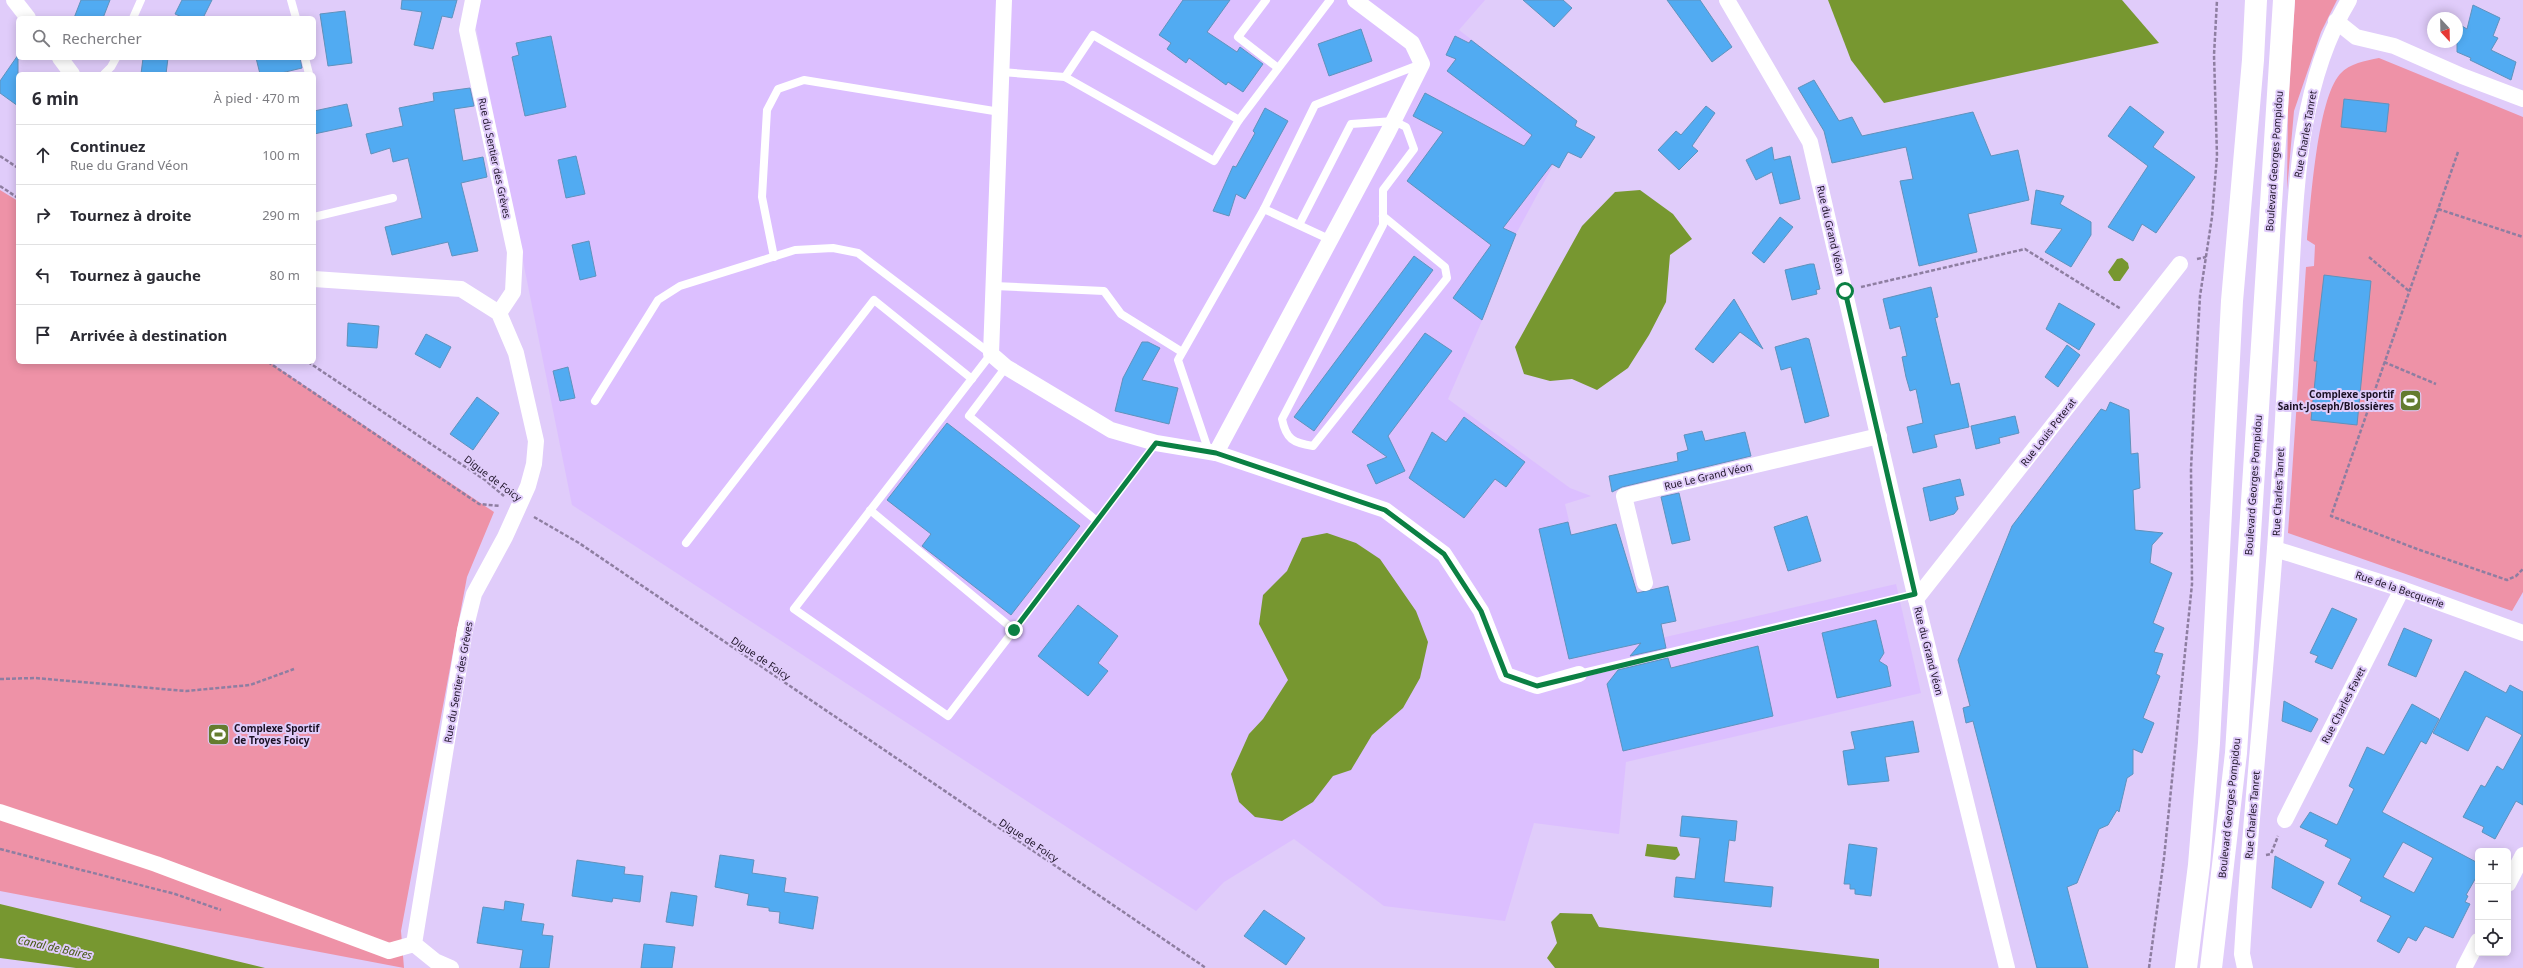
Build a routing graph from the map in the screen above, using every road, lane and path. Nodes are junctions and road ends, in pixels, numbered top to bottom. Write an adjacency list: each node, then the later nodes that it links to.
1 (14, 0): 14 (street)
2 (141, 0): 15 (lane)
3 (291, 0): 16 (lane)
4 (473, 0): 52 (street, Rue du Sentier des Grèves)
5 (1004, 0): 26 (street)
6 (1266, 0): 22 (lane)
7 (1330, 0): 22 (lane)
8 (1355, 0): 21 (street)
9 (1727, 0): 50 (street, Rue du Grand Véon)
10 (2217, 0): 92 (path)
11 (2256, 0): 93 (main road)
12 (2284, 0): 94 (main road, Boulevard Georges Pompidou)
13 (2349, 0): 17 (street, Rue Charles Tanret)
14 (26, 16)
15 (134, 16)
16 (295, 16)
17 (2336, 21): 28 (street); 70 (street, Rue Charles Tanret)
18 (62, 60): 23 (street)
19 (115, 60): 24 (lane)
20 (306, 60): 25 (lane)
21 (1422, 64): 31 (street); 38 (lane)
22 (1278, 68): 30 (lane)
23 (70, 72)
24 (106, 72)
25 (308, 72)
26 (1001, 72): 27 (lane); 29 (street)
27 (1064, 77): 30 (lane); 30 (lane)
28 (2523, 99)
29 (1000, 112): 45 (lane); 49 (street)
30 (1239, 120)
31 (1394, 121): 40 (lane); 42 (lane); 44 (street)
32 (2458, 152): 39 (path)
33 (0, 156): 34 (path)
34 (16, 167)
35 (0, 186): 36 (path)
36 (16, 197)
37 (392, 198): 41 (lane)
38 (1264, 209): 42 (lane); 54 (lane)
39 (2438, 209): 43 (path); 51 (path)
40 (1383, 216): 40 (lane)
41 (316, 217)
42 (1299, 225): 44 (lane)
43 (2523, 237)
44 (1331, 240): 65 (street)
45 (774, 257): 55 (lane); 62 (lane)
46 (2369, 257): 51 (path)
47 (2180, 264): 53 (street, Rue Louis Poterat)
48 (316, 279): 52 (street)
49 (994, 286): 54 (lane); 55 (street)
50 (1845, 291): 53 (path); 63 (street, Rue du Grand Véon)
51 (2409, 291): 56 (path)
52 (499, 314): 66 (street, Rue du Sentier des Grèves)
53 (2137, 319): 74 (street, Rue Louis Poterat)
54 (1182, 352): 65 (lane)
55 (991, 354): 59 (street); 60 (lane)
56 (2384, 362): 61 (path); 71 (path)
57 (271, 364): 66 (path)
58 (311, 364): 66 (path, Digue de Foicy)
59 (1006, 367): 64 (street); 68 (lane)
60 (972, 379): 67 (lane); 69 (lane)
61 (2436, 384)
62 (595, 401)
63 (1878, 436): 72 (street, Rue Le Grand Véon); 74 (street, Rue du Grand Véon)
64 (1156, 443): 65 (street); 68 (lane)
65 (1213, 453): 78 (street)
66 (518, 508): 87 (street, Rue du Sentier des Grèves); 90 (path, Digue de Foicy)
67 (870, 510): 75 (lane); 75 (lane)
68 (1097, 521): 75 (lane)
69 (686, 543)
70 (2275, 549): 73 (street, Rue de la Becquerie); 84 (street, Rue Charles Tanret)
71 (2523, 568)
72 (1645, 583)
73 (2402, 589): 76 (street, Rue de la Becquerie); 81 (street, Rue Charles Favet)
74 (1916, 597): 78 (lane); 91 (street, Rue du Grand Véon)
75 (1014, 630)
76 (2523, 633)
77 (294, 669): 79 (path)
78 (1579, 674)
79 (0, 678)
80 (0, 812): 87 (street)
81 (2285, 820): 84 (path)
82 (0, 849): 86 (path)
83 (2523, 855): 85 (street)
84 (2248, 860): 95 (street, Rue Charles Tanret)
85 (2511, 878)
86 (227, 912)
87 (414, 944): 89 (street)
88 (2475, 947): 96 (street)
89 (451, 968)
90 (1206, 968)
91 (2007, 968)
92 (2149, 968)
93 (2186, 968)
94 (2211, 968)
95 (2245, 968)
96 (2464, 968)

